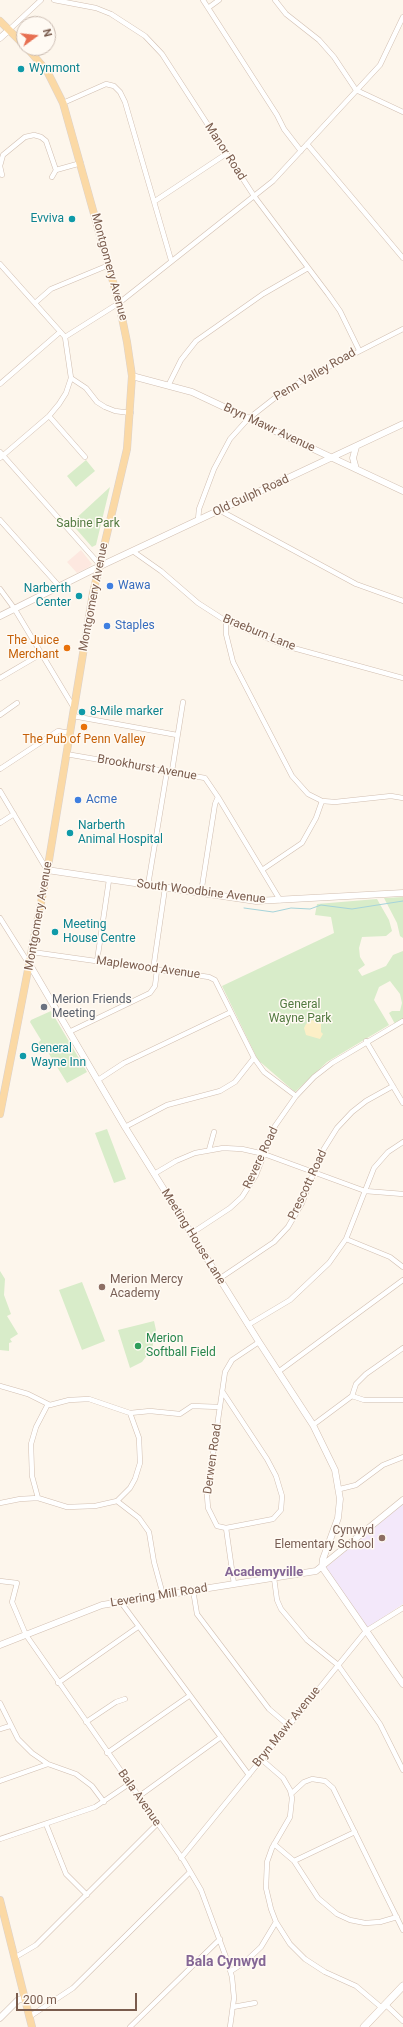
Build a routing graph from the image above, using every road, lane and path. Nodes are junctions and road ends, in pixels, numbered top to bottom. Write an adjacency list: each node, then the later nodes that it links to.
1 (42, 0): 9 (street)
2 (54, 0): 18 (street, Manor Road)
3 (203, 0): 6 (street)
4 (219, 0): 6 (street)
5 (275, 0): 13 (street)
6 (208, 8): 17 (street)
7 (403, 17): 13 (street)
8 (0, 21): 9 (main road)
9 (10, 29): 10 (main road); 11 (street)
10 (16, 36)
11 (0, 38)
12 (34, 56): 14 (main road, Montgomery Avenue)
13 (356, 90): 15 (street); 16 (street)
14 (64, 103): 19 (main road, Montgomery Avenue); 24 (street)
15 (403, 112)
16 (307, 144): 17 (street); 25 (street)
17 (301, 151): 23 (street)
18 (226, 154): 23 (street, Manor Road); 24 (street)
19 (81, 163): 20 (street); 28 (main road, Montgomery Avenue)
20 (56, 170): 21 (street); 22 (street)
21 (2, 175)
22 (52, 177)
23 (254, 196): 26 (street); 29 (street, Manor Road)
24 (155, 201): 26 (street)
25 (403, 258)
26 (171, 260): 31 (street)
27 (0, 264): 30 (street)
28 (109, 265): 30 (street); 31 (main road, Montgomery Avenue)
29 (308, 268): 35 (street, Manor Road); 39 (street)
30 (35, 303): 33 (street)
31 (119, 303): 34 (street); 36 (main road, Montgomery Avenue)
32 (403, 329): 35 (street, Penn Valley Road)
33 (60, 332): 34 (street); 38 (street)
34 (65, 337): 37 (street)
35 (359, 350): 42 (street, Penn Valley Road)
36 (132, 376): 39 (street, Bryn Mawr Avenue); 40 (main road, Montgomery Avenue)
37 (71, 378): 40 (street); 41 (street)
38 (0, 384)
39 (169, 384): 42 (street, Bryn Mawr Avenue)
40 (131, 413): 54 (main road, Montgomery Avenue)
41 (49, 416): 45 (street); 46 (street)
42 (248, 419): 47 (street, Bryn Mawr Avenue); 52 (street, Penn Valley Road)
43 (403, 424): 44 (street, Old Gulph Road)
44 (356, 446): 47 (street, Old Gulph Road); 48 (street)
45 (1, 456): 54 (street)
46 (85, 457)
47 (332, 458): 48 (street, Bryn Mawr Avenue); 50 (street, Old Gulph Road)
48 (356, 469): 49 (street, Bryn Mawr Avenue)
49 (403, 491)
50 (219, 510): 52 (street, Old Gulph Road); 57 (street)
51 (0, 520): 55 (street)
52 (198, 520): 53 (street, Old Gulph Road)
53 (134, 552): 54 (street, Old Gulph Road); 60 (street, Braeburn Lane)
54 (99, 566): 55 (street, Old Gulph Road); 66 (main road, Montgomery Avenue)
55 (59, 586): 58 (street, Old Gulph Road)
56 (0, 589): 58 (street)
57 (403, 601)
58 (14, 608): 59 (street, Old Gulph Road); 61 (street)
59 (0, 616)
60 (226, 621): 63 (street, Braeburn Lane); 77 (street)
61 (42, 654): 62 (street); 66 (street)
62 (0, 678)
63 (403, 678)
64 (183, 702): 70 (street)
65 (17, 703): 67 (street)
66 (74, 708): 68 (main road, Montgomery Avenue)
67 (0, 715)
68 (73, 716): 69 (main road, Montgomery Avenue); 70 (street)
69 (70, 733): 71 (main road, Montgomery Avenue); 72 (street)
70 (177, 735): 73 (street)
71 (66, 754): 73 (street, Brookhurst Avenue); 80 (main road, Montgomery Avenue)
72 (0, 769)
73 (169, 771): 75 (street, Brookhurst Avenue); 83 (street)
74 (0, 791): 78 (street)
75 (218, 797): 81 (street, Brookhurst Avenue); 85 (street)
76 (403, 798): 77 (street)
77 (322, 801): 81 (street)
78 (14, 814): 79 (street); 80 (street)
79 (0, 823)
80 (47, 870): 82 (street, South Woodbine Avenue); 89 (main road, Montgomery Avenue)
81 (262, 870): 87 (street, Brookhurst Avenue)
82 (109, 880): 83 (street, South Woodbine Avenue); 90 (street)
83 (148, 885): 84 (street, South Woodbine Avenue)
84 (165, 888): 85 (street, South Woodbine Avenue); 92 (street)
85 (201, 893): 87 (street, South Woodbine Avenue)
86 (403, 893): 87 (street, South Woodbine Avenue)
87 (280, 900)
88 (0, 918): 91 (street, Meeting House Lane)
89 (32, 952): 90 (street, Maplewood Avenue); 91 (main road, Montgomery Avenue)
90 (97, 961): 92 (street, Maplewood Avenue)
91 (30, 966): 95 (street, Meeting House Lane); 102 (main road, Montgomery Avenue)
92 (155, 970): 93 (street, Maplewood Avenue); 95 (street)
93 (231, 1012): 97 (street, Maplewood Avenue); 98 (street)
94 (403, 1021): 96 (street, Revere Road)
95 (69, 1032): 98 (street, Meeting House Lane)
96 (366, 1041): 99 (street); 100 (street, Revere Road)
97 (254, 1058): 100 (street, Maplewood Avenue); 103 (street)
98 (98, 1080): 103 (street, Meeting House Lane)
99 (393, 1086): 101 (street); 108 (street, Prescott Road)
100 (296, 1096): 107 (street, Revere Road)
101 (403, 1103)
102 (0, 1114)
103 (125, 1127): 109 (street, Meeting House Lane)
104 (214, 1132): 106 (street)
105 (403, 1142): 110 (street)
106 (209, 1150): 107 (street); 109 (street)
107 (264, 1154): 108 (street); 112 (street, Revere Road)
108 (315, 1172): 110 (street); 115 (street, Prescott Road)
109 (154, 1174): 112 (street, Meeting House Lane)
110 (365, 1191): 111 (street); 113 (street)
111 (403, 1194)
112 (192, 1234): 115 (street, Meeting House Lane)
113 (346, 1239): 114 (street); 117 (street)
114 (403, 1267)
115 (219, 1279): 117 (street, Meeting House Lane)
116 (403, 1280): 120 (street)
117 (248, 1326): 118 (street, Meeting House Lane)
118 (258, 1342): 120 (street, Meeting House Lane); 122 (street, Derwen Road)
119 (403, 1348): 123 (street)
120 (278, 1372): 128 (street, Meeting House Lane)
121 (0, 1386): 125 (street)
122 (222, 1391): 126 (street, Derwen Road); 135 (street)
123 (352, 1396): 124 (street); 128 (street)
124 (403, 1400)
125 (48, 1404): 127 (street); 131 (street)
126 (220, 1407): 127 (street); 135 (street, Derwen Road)
127 (130, 1413): 133 (street)
128 (313, 1425): 130 (street, Meeting House Lane)
129 (403, 1457): 130 (street)
130 (340, 1489): 136 (street, Meeting House Lane)
131 (38, 1498): 133 (street); 134 (street)
132 (403, 1500): 136 (street)
133 (117, 1501): 141 (street)
134 (0, 1503)
135 (226, 1528): 139 (street)
136 (322, 1567): 137 (street, Levering Mill Road); 145 (street)
137 (274, 1578): 139 (street, Levering Mill Road); 148 (street)
138 (0, 1581): 146 (street, Bala Avenue)
139 (234, 1584): 140 (street, Levering Mill Road)
140 (193, 1590): 141 (street, Levering Mill Road); 156 (street)
141 (163, 1595): 142 (street, Levering Mill Road)
142 (120, 1602): 144 (street); 146 (street, Levering Mill Road)
143 (403, 1608): 145 (street, Bryn Mawr Avenue)
144 (138, 1627): 149 (street); 151 (street)
145 (366, 1631): 148 (street, Bryn Mawr Avenue); 150 (street)
146 (26, 1635): 147 (street, Levering Mill Road); 149 (street, Bala Avenue)
147 (0, 1645)
148 (338, 1665): 156 (street, Bryn Mawr Avenue); 162 (street)
149 (58, 1683): 154 (street, Bala Avenue)
150 (403, 1684)
151 (189, 1696): 158 (street); 159 (street)
152 (125, 1700): 154 (street)
153 (0, 1703): 155 (street)
154 (86, 1722): 159 (street, Bala Avenue)
155 (10, 1726): 157 (street); 161 (street)
156 (288, 1726): 160 (street, Bryn Mawr Avenue)
157 (0, 1729)
158 (221, 1737): 163 (street); 167 (street)
159 (107, 1753): 165 (street, Bala Avenue)
160 (261, 1759): 163 (street, Bryn Mawr Avenue); 166 (street)
161 (48, 1764): 164 (street); 168 (street)
162 (403, 1770)
163 (248, 1775): 174 (street, Bryn Mawr Avenue)
164 (0, 1781)
165 (129, 1784): 167 (street, Bala Avenue); 168 (street)
166 (292, 1794): 171 (street); 173 (street)
167 (138, 1797): 170 (street, Bala Avenue)
168 (104, 1802): 169 (street)
169 (46, 1824): 172 (street); 177 (street)
170 (157, 1824): 174 (street, Bala Avenue); 177 (street)
171 (355, 1832): 175 (street); 179 (street)
172 (0, 1839)
173 (274, 1844): 175 (street); 180 (street)
174 (181, 1858): 176 (street, Bala Avenue)
175 (294, 1861): 179 (street)
176 (190, 1872): 182 (street, Bala Avenue); 191 (street)
177 (87, 1895): 183 (street)
178 (0, 1900): 183 (main road)
179 (397, 1917): 181 (street)
180 (276, 1922): 184 (street); 188 (street)
181 (403, 1930)
182 (220, 1939): 184 (street, Bala Avenue); 194 (street)
183 (14, 1958): 186 (main road)
184 (231, 1972): 189 (street, Bala Avenue)
185 (403, 1986): 188 (main road)
186 (24, 1998): 190 (street); 191 (main road)
187 (255, 2003): 189 (street)
188 (384, 2006): 192 (street); 196 (main road)
189 (233, 2008): 195 (street, Bala Avenue)
190 (0, 2018)
191 (29, 2018): 193 (main road)
192 (403, 2021)
193 (32, 2027)
194 (130, 2027)
195 (230, 2027)
196 (364, 2027)

